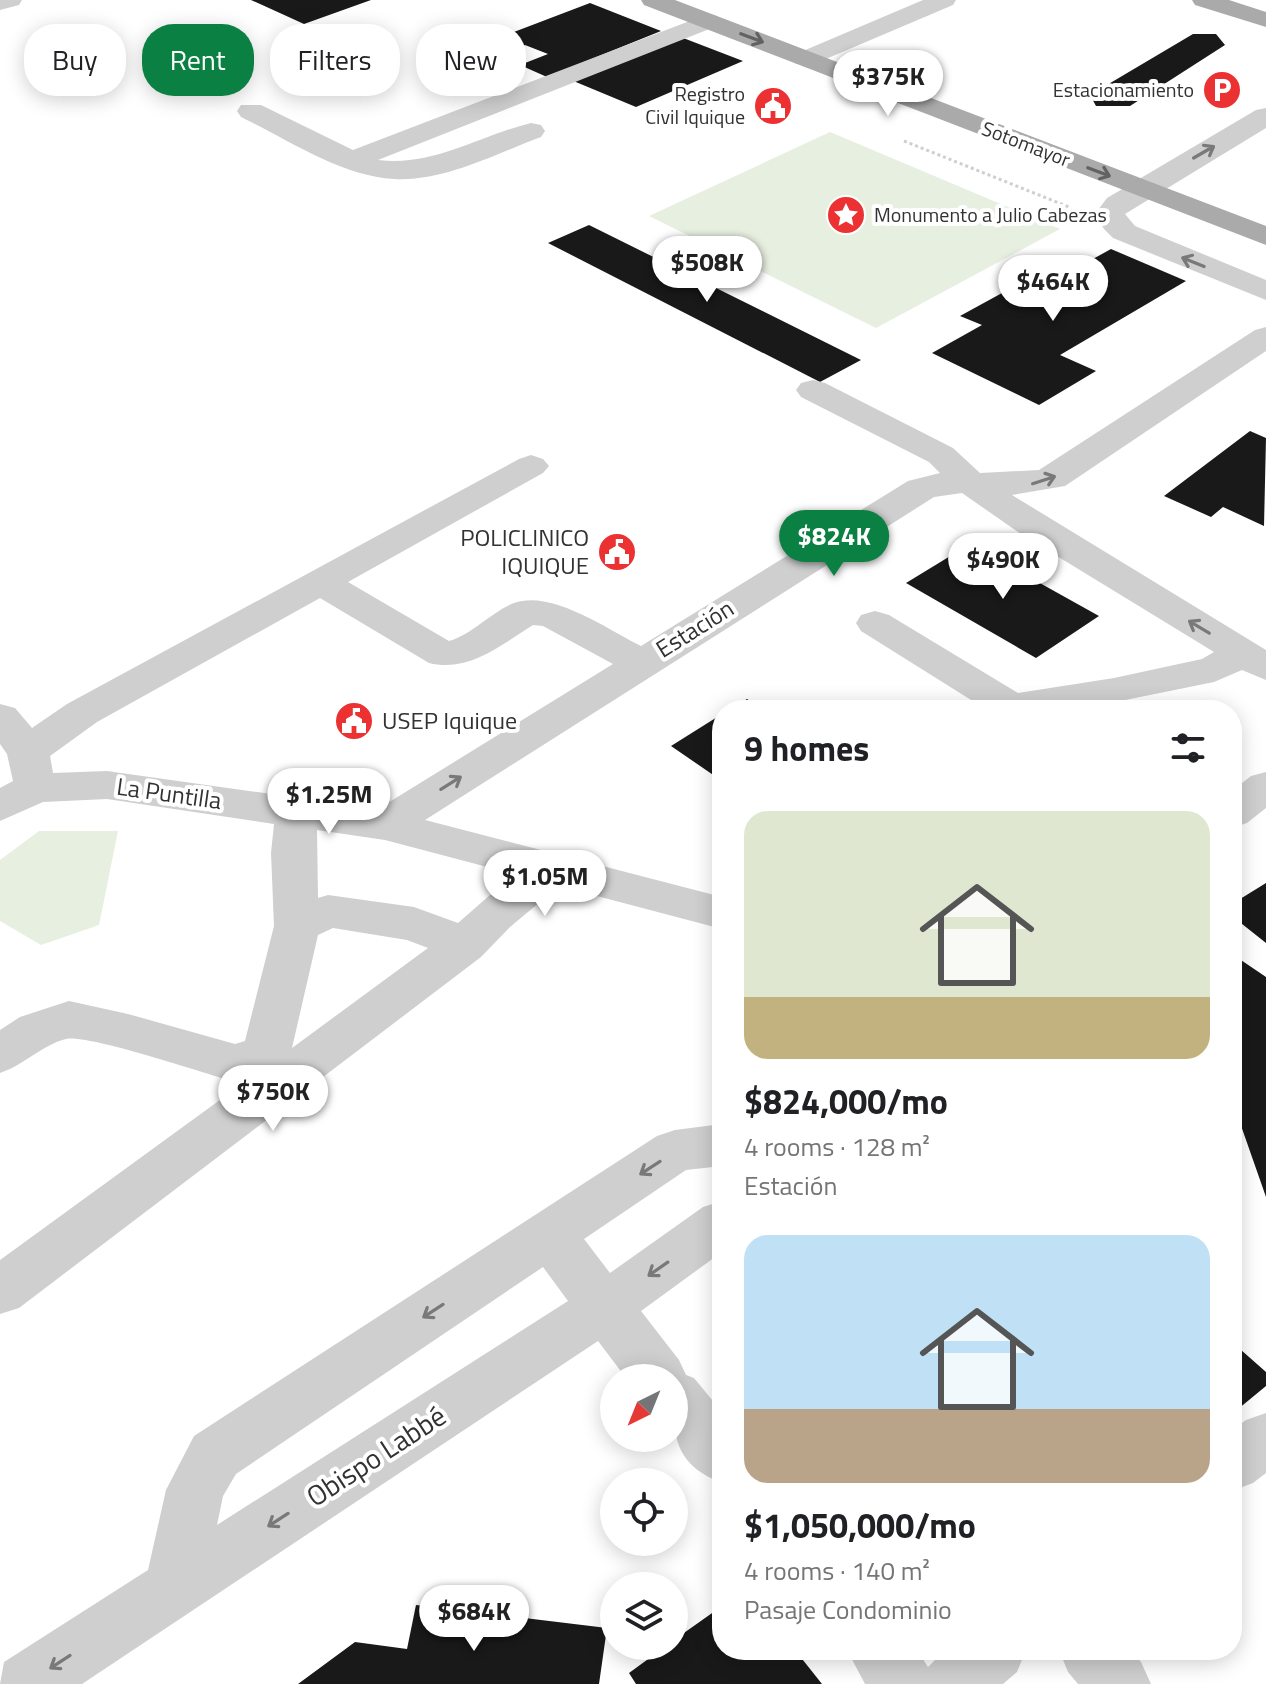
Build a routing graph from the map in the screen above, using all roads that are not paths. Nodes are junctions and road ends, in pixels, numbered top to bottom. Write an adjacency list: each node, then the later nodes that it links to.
1 (10, 0): 5 (street)
2 (653, 0): 7 (main road, Sotomayor)
3 (944, 0): 8 (street)
4 (1204, 0): 6 (main road)
5 (0, 3)
6 (1266, 20)
7 (708, 21): 8 (main road, Sotomayor, one-way to 8); 12 (street)
8 (805, 59): 13 (main road, Sotomayor, one-way to 13)
9 (251, 111): 12 (street)
10 (1266, 116): 13 (street, one-way to 10)
11 (531, 131): 12 (street)
12 (352, 160)
13 (1142, 189): 14 (main road, Sotomayor); 15 (street, one-way to 13)
14 (1261, 230)
15 (1266, 291)
16 (1266, 337): 19 (street, Estación, one-way to 16)
17 (813, 390): 19 (street)
18 (531, 466): 20 (street)
19 (972, 484): 22 (street, one-way to 19); 23 (street, Estación)
20 (320, 582): 23 (street); 27 (street)
21 (875, 623): 24 (street)
22 (1254, 660): 25 (street)
23 (642, 663): 31 (street, Estación, one-way to 23)
24 (997, 700)
25 (1059, 700)
26 (0, 717): 27 (street)
27 (16, 783): 30 (street, La Puntilla)
28 (1266, 786): 29 (street)
29 (1242, 805)
30 (297, 812): 31 (street, La Puntilla); 34 (street)
31 (385, 825): 32 (street, La Puntilla)
32 (553, 867): 33 (street, La Puntilla); 35 (street)
33 (712, 910)
34 (297, 926): 35 (street); 36 (street)
35 (465, 945): 40 (street)
36 (0, 1054)
37 (712, 1146): 39 (street, one-way to 39)
38 (712, 1230): 41 (street, Obispo Labbé, one-way to 41)
39 (549, 1234): 41 (street); 47 (street, one-way to 47)
40 (0, 1291)
41 (603, 1308): 42 (street); 47 (street, Obispo Labbé, one-way to 47)
42 (648, 1364)
43 (688, 1414): 45 (street)
44 (1266, 1439): 46 (street)
45 (712, 1444)
46 (1242, 1457)
47 (174, 1588): 51 (street, Obispo Labbé, one-way to 51)
48 (886, 1660): 52 (street)
49 (983, 1660): 53 (street)
50 (1099, 1660): 54 (street)
51 (26, 1684)
52 (904, 1684)
53 (953, 1684)
54 (1119, 1684)

